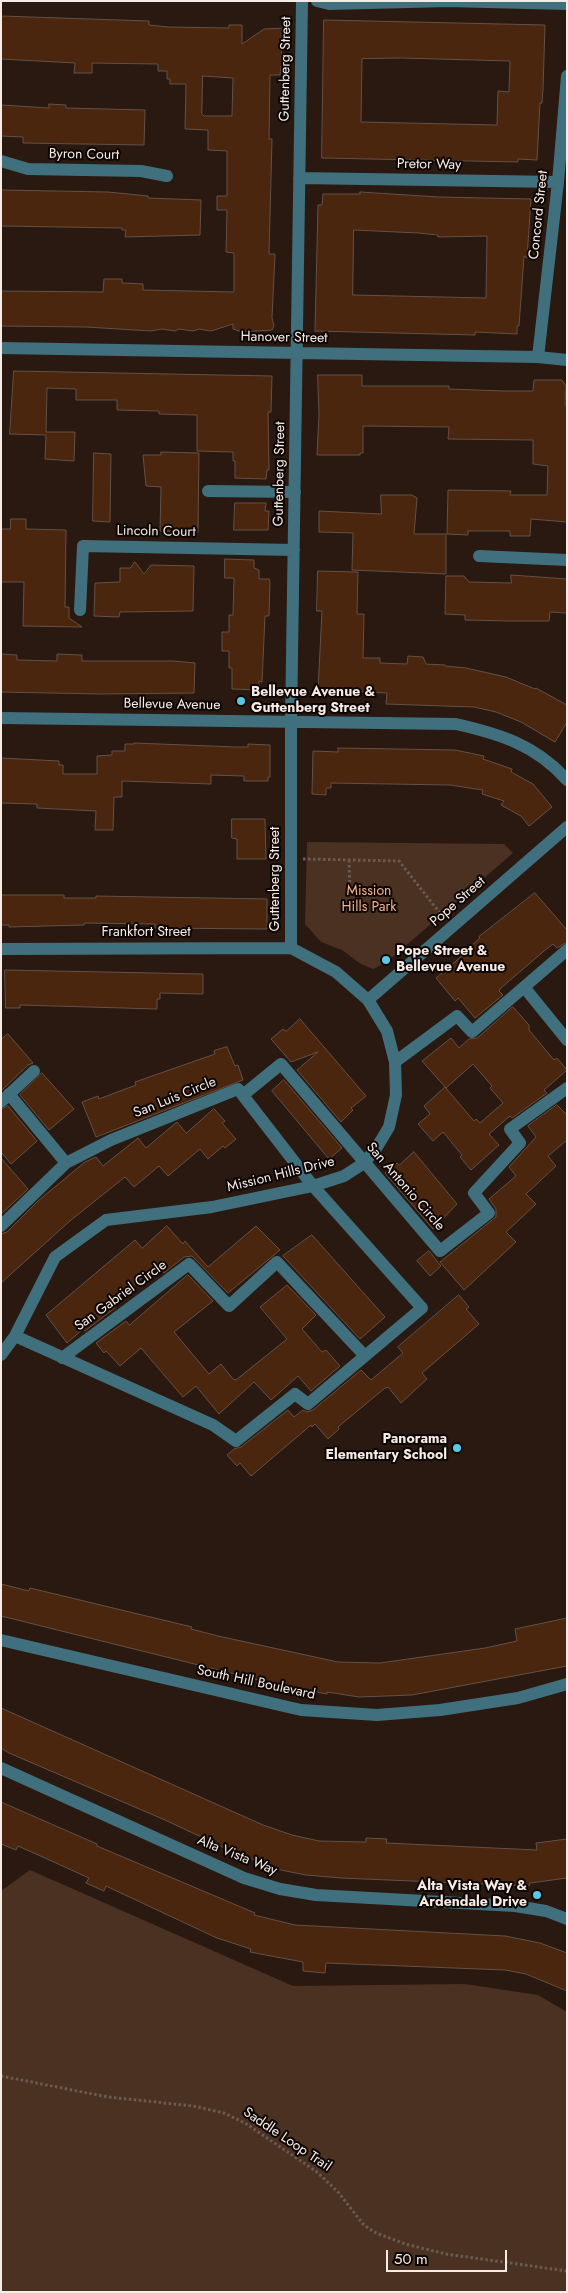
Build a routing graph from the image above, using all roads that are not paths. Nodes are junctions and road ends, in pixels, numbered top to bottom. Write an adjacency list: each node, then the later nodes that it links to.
1 (302, 1): 8 (street, Guttenberg Street)
2 (317, 1): 3 (street)
3 (448, 1): 4 (street)
4 (567, 4)
5 (567, 76): 9 (street, Concord Street)
6 (1, 161): 7 (street, Byron Court)
7 (167, 176)
8 (299, 178): 9 (street, Pretor Way); 11 (street, Guttenberg Street)
9 (558, 182): 12 (street, Concord Street)
10 (1, 348): 11 (street, Hanover Street)
11 (296, 353): 12 (street, Hanover Street); 15 (street, Guttenberg Street)
12 (538, 357): 13 (street, Hanover Street)
13 (567, 360)
14 (208, 491): 15 (street)
15 (295, 492): 16 (street, Guttenberg Street)
16 (294, 550): 19 (street, Lincoln Court); 21 (street, Guttenberg Street)
17 (479, 556): 18 (street)
18 (567, 560)
19 (80, 610)
20 (1, 718): 21 (street, Bellevue Avenue)
21 (291, 722): 22 (street, Bellevue Avenue); 24 (street, Guttenberg Street)
22 (567, 780)
23 (567, 827): 28 (street, Pope Street)
24 (291, 948): 25 (street, Frankfort Street); 28 (street, Mission Hills Drive)
25 (1, 949)
26 (567, 950): 27 (street)
27 (524, 987): 29 (street); 30 (street)
28 (368, 1000): 30 (street, Mission Hills Drive)
29 (567, 1040)
30 (395, 1062): 36 (street, Mission Hills Drive)
31 (34, 1071): 34 (street)
32 (567, 1088): 36 (street, San Antonio Circle)
33 (243, 1095): 35 (street, San Luis Circle); 36 (street, San Antonio Circle); 37 (street)
34 (5, 1098): 35 (street)
35 (66, 1163): 38 (street, San Luis Circle)
36 (364, 1163): 37 (street, Mission Hills Drive)
37 (313, 1186): 39 (street, Mission Hills Drive); 41 (street)
38 (1, 1226)
39 (15, 1336): 40 (street, Mission Hills Drive); 42 (street)
40 (1, 1355)
41 (364, 1355): 42 (street); 42 (street, San Gabriel Circle)
42 (62, 1358)
43 (1, 1640): 44 (street, South Hill Boulevard)
44 (567, 1684)
45 (1, 1768): 46 (street, Alta Vista Way)
46 (567, 1919)

